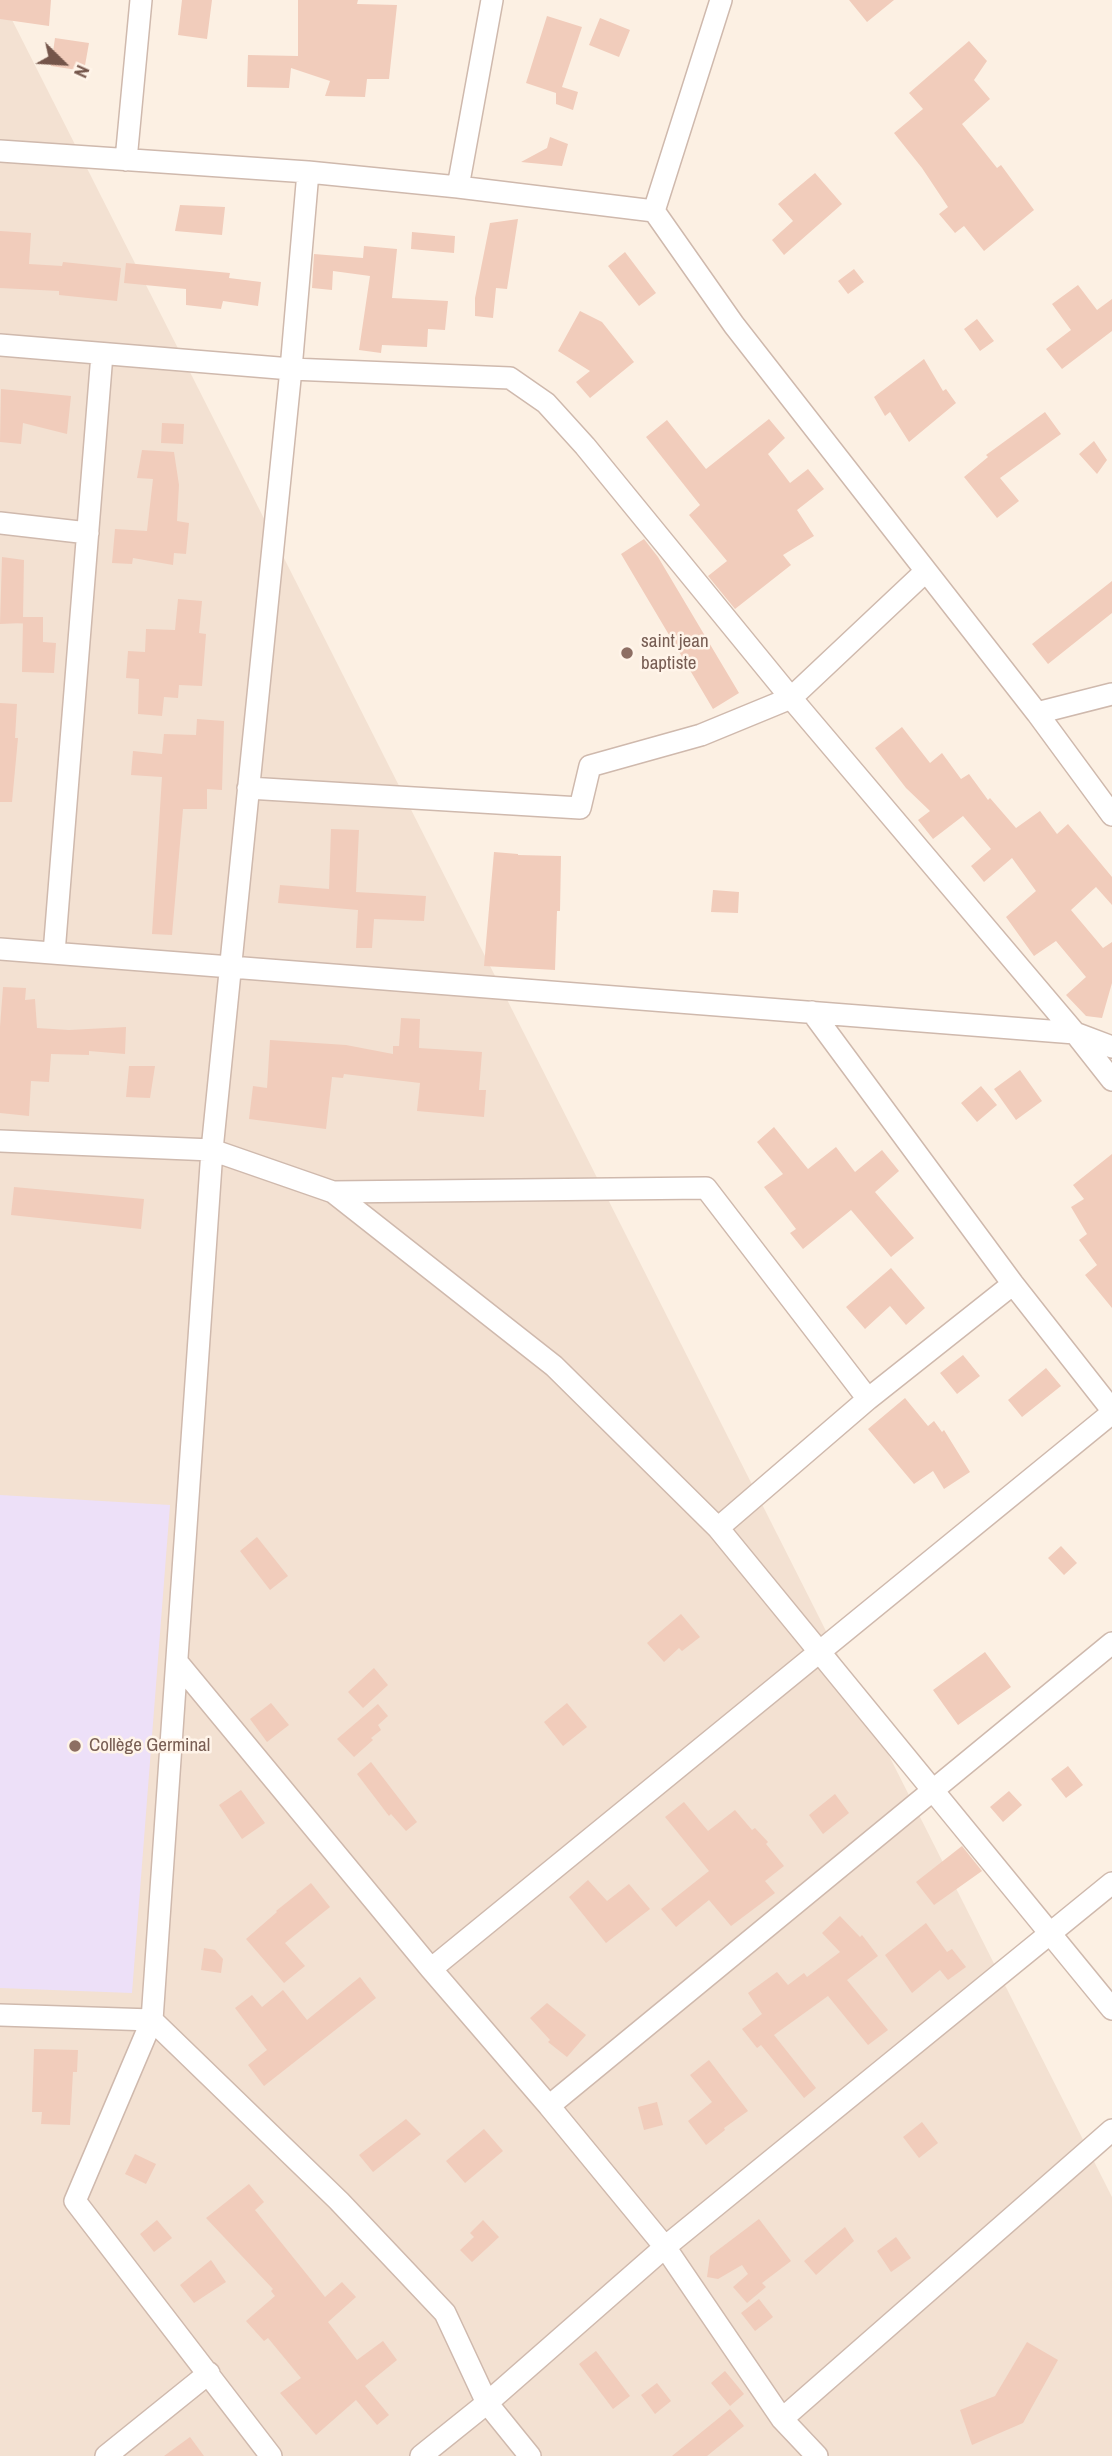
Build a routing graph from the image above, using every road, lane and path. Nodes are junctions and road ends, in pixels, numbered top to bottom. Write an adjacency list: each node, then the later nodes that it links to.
1 (141, 0): 5 (street)
2 (492, 0): 7 (street)
3 (721, 0): 8 (street)
4 (0, 151): 5 (street)
5 (126, 160): 6 (street)
6 (308, 172): 7 (street); 11 (street)
7 (458, 187): 8 (street)
8 (654, 211): 14 (street)
9 (0, 345): 10 (street)
10 (102, 354): 11 (street); 13 (street)
11 (291, 369): 16 (street); 18 (street)
12 (0, 523): 13 (street)
13 (88, 533): 21 (street)
14 (926, 571): 16 (street); 17 (street)
15 (1112, 694): 17 (street)
16 (791, 698): 18 (street); 24 (street)
17 (1037, 713): 19 (street)
18 (248, 788): 22 (street)
19 (1112, 815)
20 (0, 949): 21 (street)
21 (54, 953): 22 (street)
22 (230, 967): 23 (street); 28 (street)
23 (811, 1012): 24 (street); 30 (street)
24 (1075, 1033): 25 (street); 26 (street)
25 (1112, 1047)
26 (1112, 1080)
27 (0, 1141): 28 (street)
28 (212, 1150): 29 (street); 36 (street)
29 (333, 1192): 31 (street); 33 (street)
30 (1013, 1284): 31 (street); 32 (street)
31 (868, 1399): 33 (street)
32 (1112, 1412): 35 (street)
33 (718, 1528): 35 (street)
34 (1112, 1643): 37 (street)
35 (819, 1651): 37 (street); 40 (street)
36 (177, 1662): 40 (street); 43 (street)
37 (933, 1790): 39 (street); 44 (street)
38 (1112, 1883): 39 (street)
39 (1050, 1934): 41 (street); 46 (street)
40 (431, 1969): 44 (street)
41 (1112, 2009)
42 (0, 2015): 43 (street)
43 (152, 2020): 47 (street); 48 (street)
44 (549, 2106): 46 (street)
45 (1112, 2130): 49 (street)
46 (665, 2247): 48 (street); 49 (street)
47 (209, 2373): 50 (street); 51 (street)
48 (487, 2403): 52 (street); 53 (street)
49 (782, 2419): 54 (street)
50 (106, 2456)
51 (271, 2456)
52 (421, 2456)
53 (530, 2456)
54 (817, 2456)

